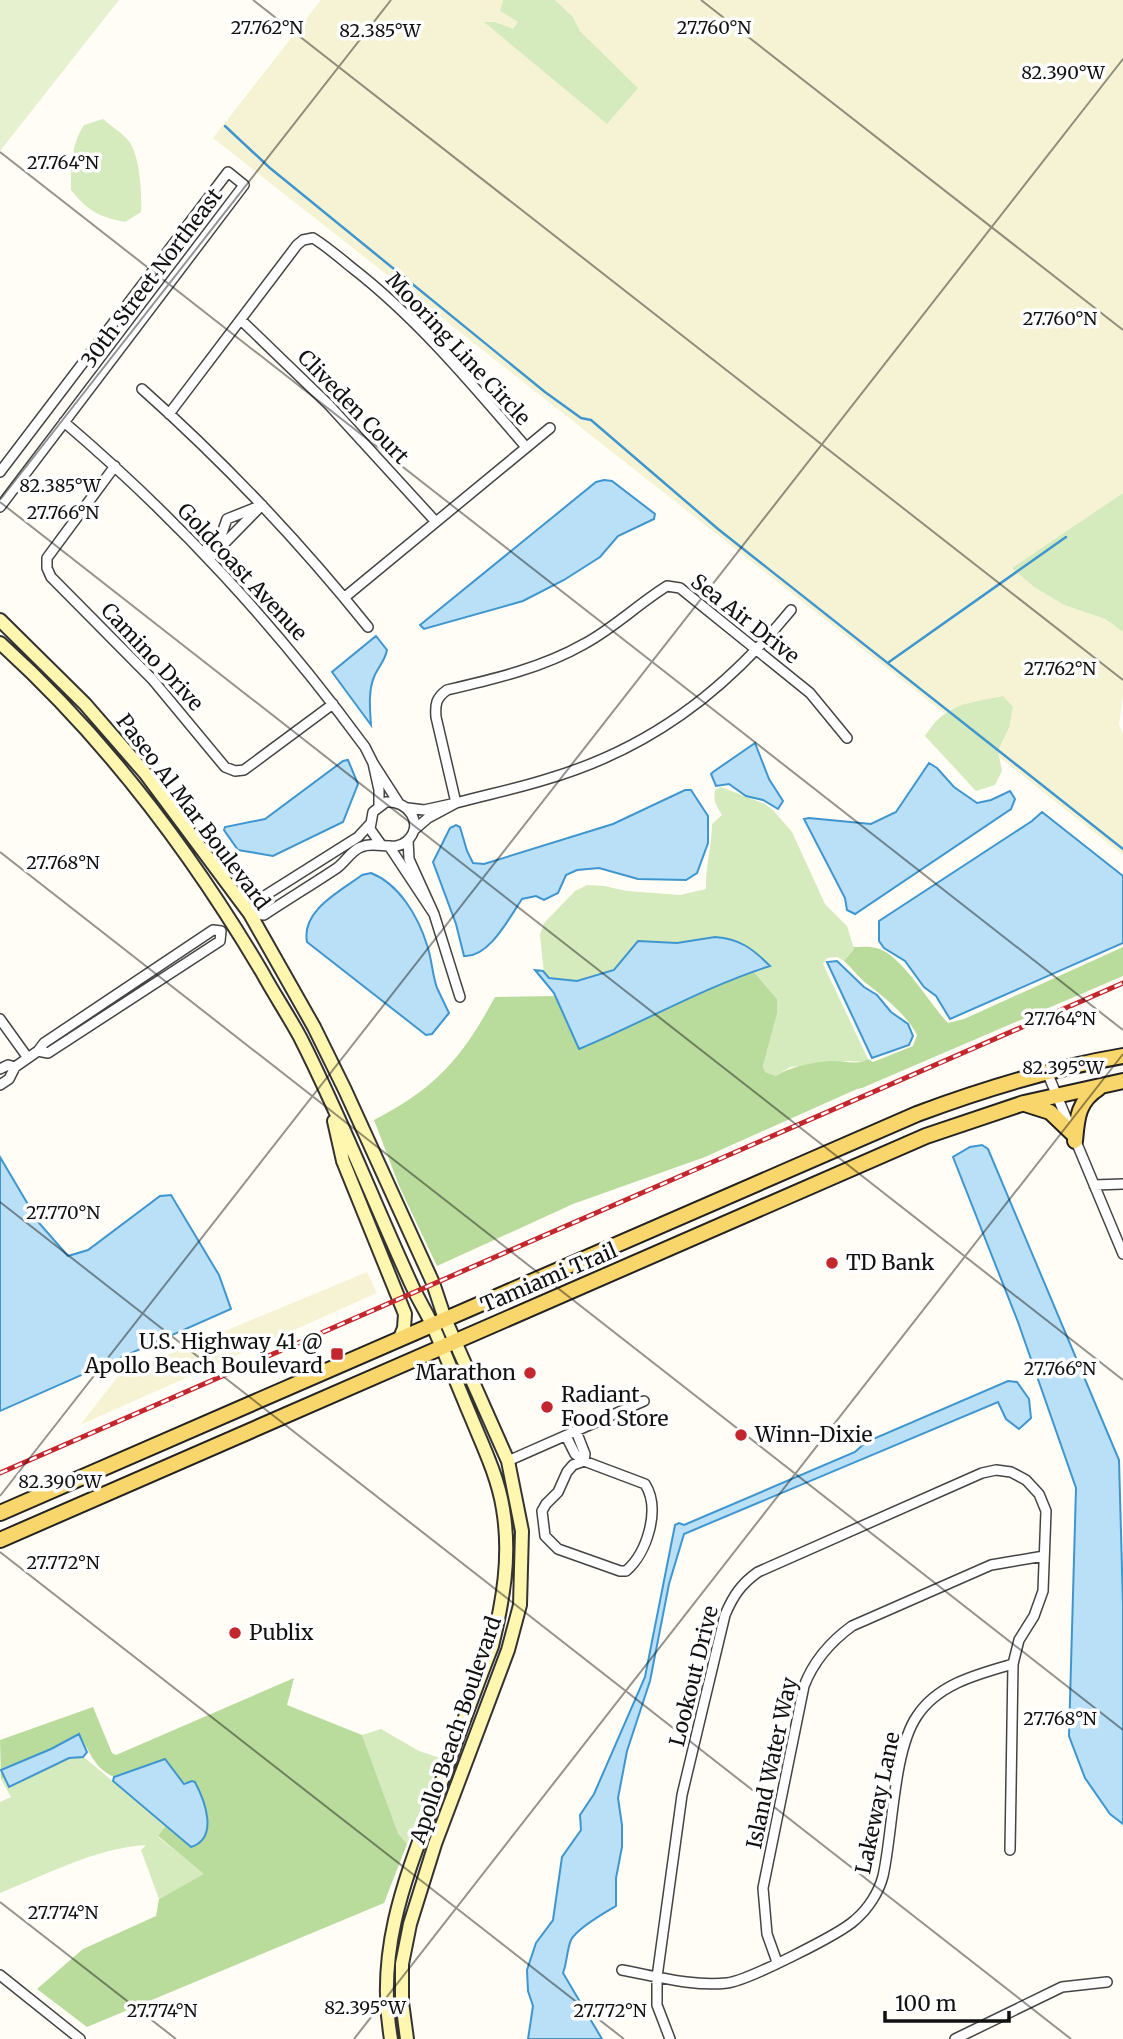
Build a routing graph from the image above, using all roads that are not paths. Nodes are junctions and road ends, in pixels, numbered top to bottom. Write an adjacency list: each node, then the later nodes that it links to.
1 (241, 320): 3 (street, Mooring Line Circle); 6 (street, Mooring Line Circle); 11 (street, Cliveden Court)
2 (142, 389): 3 (street)
3 (169, 414): 9 (street)
4 (64, 422): 7 (street, Goldcoast Avenue); 8 (street, 30th Street Northeast); 10 (street, 30th Street Northeast)
5 (550, 428): 6 (street, Mooring Line Circle)
6 (526, 447): 11 (street, Mooring Line Circle)
7 (115, 466): 12 (street, Goldcoast Avenue); 19 (street, Camino Drive)
8 (0, 472)
9 (262, 505): 12 (street); 12 (street); 13 (street)
10 (0, 507)
11 (436, 522): 13 (street, Mooring Line Circle)
12 (206, 555): 19 (street, Goldcoast Avenue)
13 (345, 597): 16 (street)
14 (791, 610): 18 (street)
15 (0, 620): 30 (main road, Paseo Al Mar Boulevard)
16 (368, 626)
17 (0, 643): 44 (main road, Paseo Al Mar Boulevard)
18 (758, 650): 20 (street, Sea Air Drive); 23 (street); 23 (street, Sea Air Drive)
19 (333, 704): 21 (street, Goldcoast Avenue)
20 (847, 738)
21 (373, 763): 22 (street, Goldcoast Avenue); 24 (street, Goldcoast Avenue)
22 (398, 802): 24 (street); 25 (street)
23 (456, 803): 25 (street); 27 (street)
24 (379, 806): 26 (street)
25 (408, 808): 27 (street)
26 (370, 824): 29 (street); 30 (street)
27 (414, 830): 28 (street)
28 (408, 840): 29 (street); 31 (street)
29 (384, 845): 30 (street); 31 (street)
30 (250, 914): 52 (main road, Paseo Al Mar Boulevard)
31 (434, 914): 32 (street)
32 (460, 997)
33 (0, 1019): 36 (street)
34 (38, 1051): 34 (street); 36 (street)
35 (1123, 1056): 39 (main road, Tamiami Trail)
36 (27, 1058): 37 (street)
37 (15, 1067): 38 (street); 42 (street)
38 (0, 1069)
39 (1047, 1072): 43 (street); 49 (main road, Tamiami Trail)
40 (1123, 1081): 41 (main road, Tamiami Trail)
41 (1105, 1084): 43 (main road, Tamiami Trail); 46 (main road)
42 (0, 1085)
43 (1056, 1094): 45 (main road, Tamiami Trail); 46 (street)
44 (329, 1097): 52 (main road, Paseo Al Mar Boulevard); 53 (main road)
45 (1024, 1103): 46 (main road); 50 (main road, Tamiami Trail)
46 (1074, 1137): 48 (street)
47 (1123, 1184): 48 (street)
48 (1094, 1185): 51 (street)
49 (751, 1186): 50 (main road); 52 (main road, Tamiami Trail)
50 (724, 1224): 54 (main road, Tamiami Trail)
51 (1122, 1252)
52 (439, 1322): 53 (main road, Tamiami Trail); 54 (main road, Apollo Beach Boulevard)
53 (400, 1338): 58 (main road, Tamiami Trail)
54 (448, 1344): 59 (main road, Apollo Beach Boulevard); 61 (main road, Tamiami Trail); 73 (main road, Apollo Beach Boulevard)
55 (644, 1401): 56 (street)
56 (576, 1431): 57 (street); 60 (street)
57 (566, 1436): 59 (street); 60 (street)
58 (136, 1453): 61 (main road); 62 (main road, Tamiami Trail)
59 (508, 1461): 74 (main road, Apollo Beach Boulevard)
60 (584, 1461): 60 (street)
61 (145, 1476): 63 (main road, Tamiami Trail)
62 (0, 1513)
63 (0, 1540)
64 (1044, 1556): 65 (street); 67 (street, Island Water Way); 70 (street, Lookout Drive)
65 (1013, 1664): 66 (street); 67 (street, Lakeway Lane)
66 (1010, 1850)
67 (778, 1962): 70 (street, Lakeway Lane)
68 (622, 1970): 70 (street, Lakeway Lane)
69 (0, 1976): 72 (street)
70 (657, 1977): 75 (street, Lookout Drive)
71 (1107, 1982): 76 (street)
72 (79, 2039)
73 (391, 2039)
74 (407, 2039)
75 (670, 2039)
76 (955, 2039)

